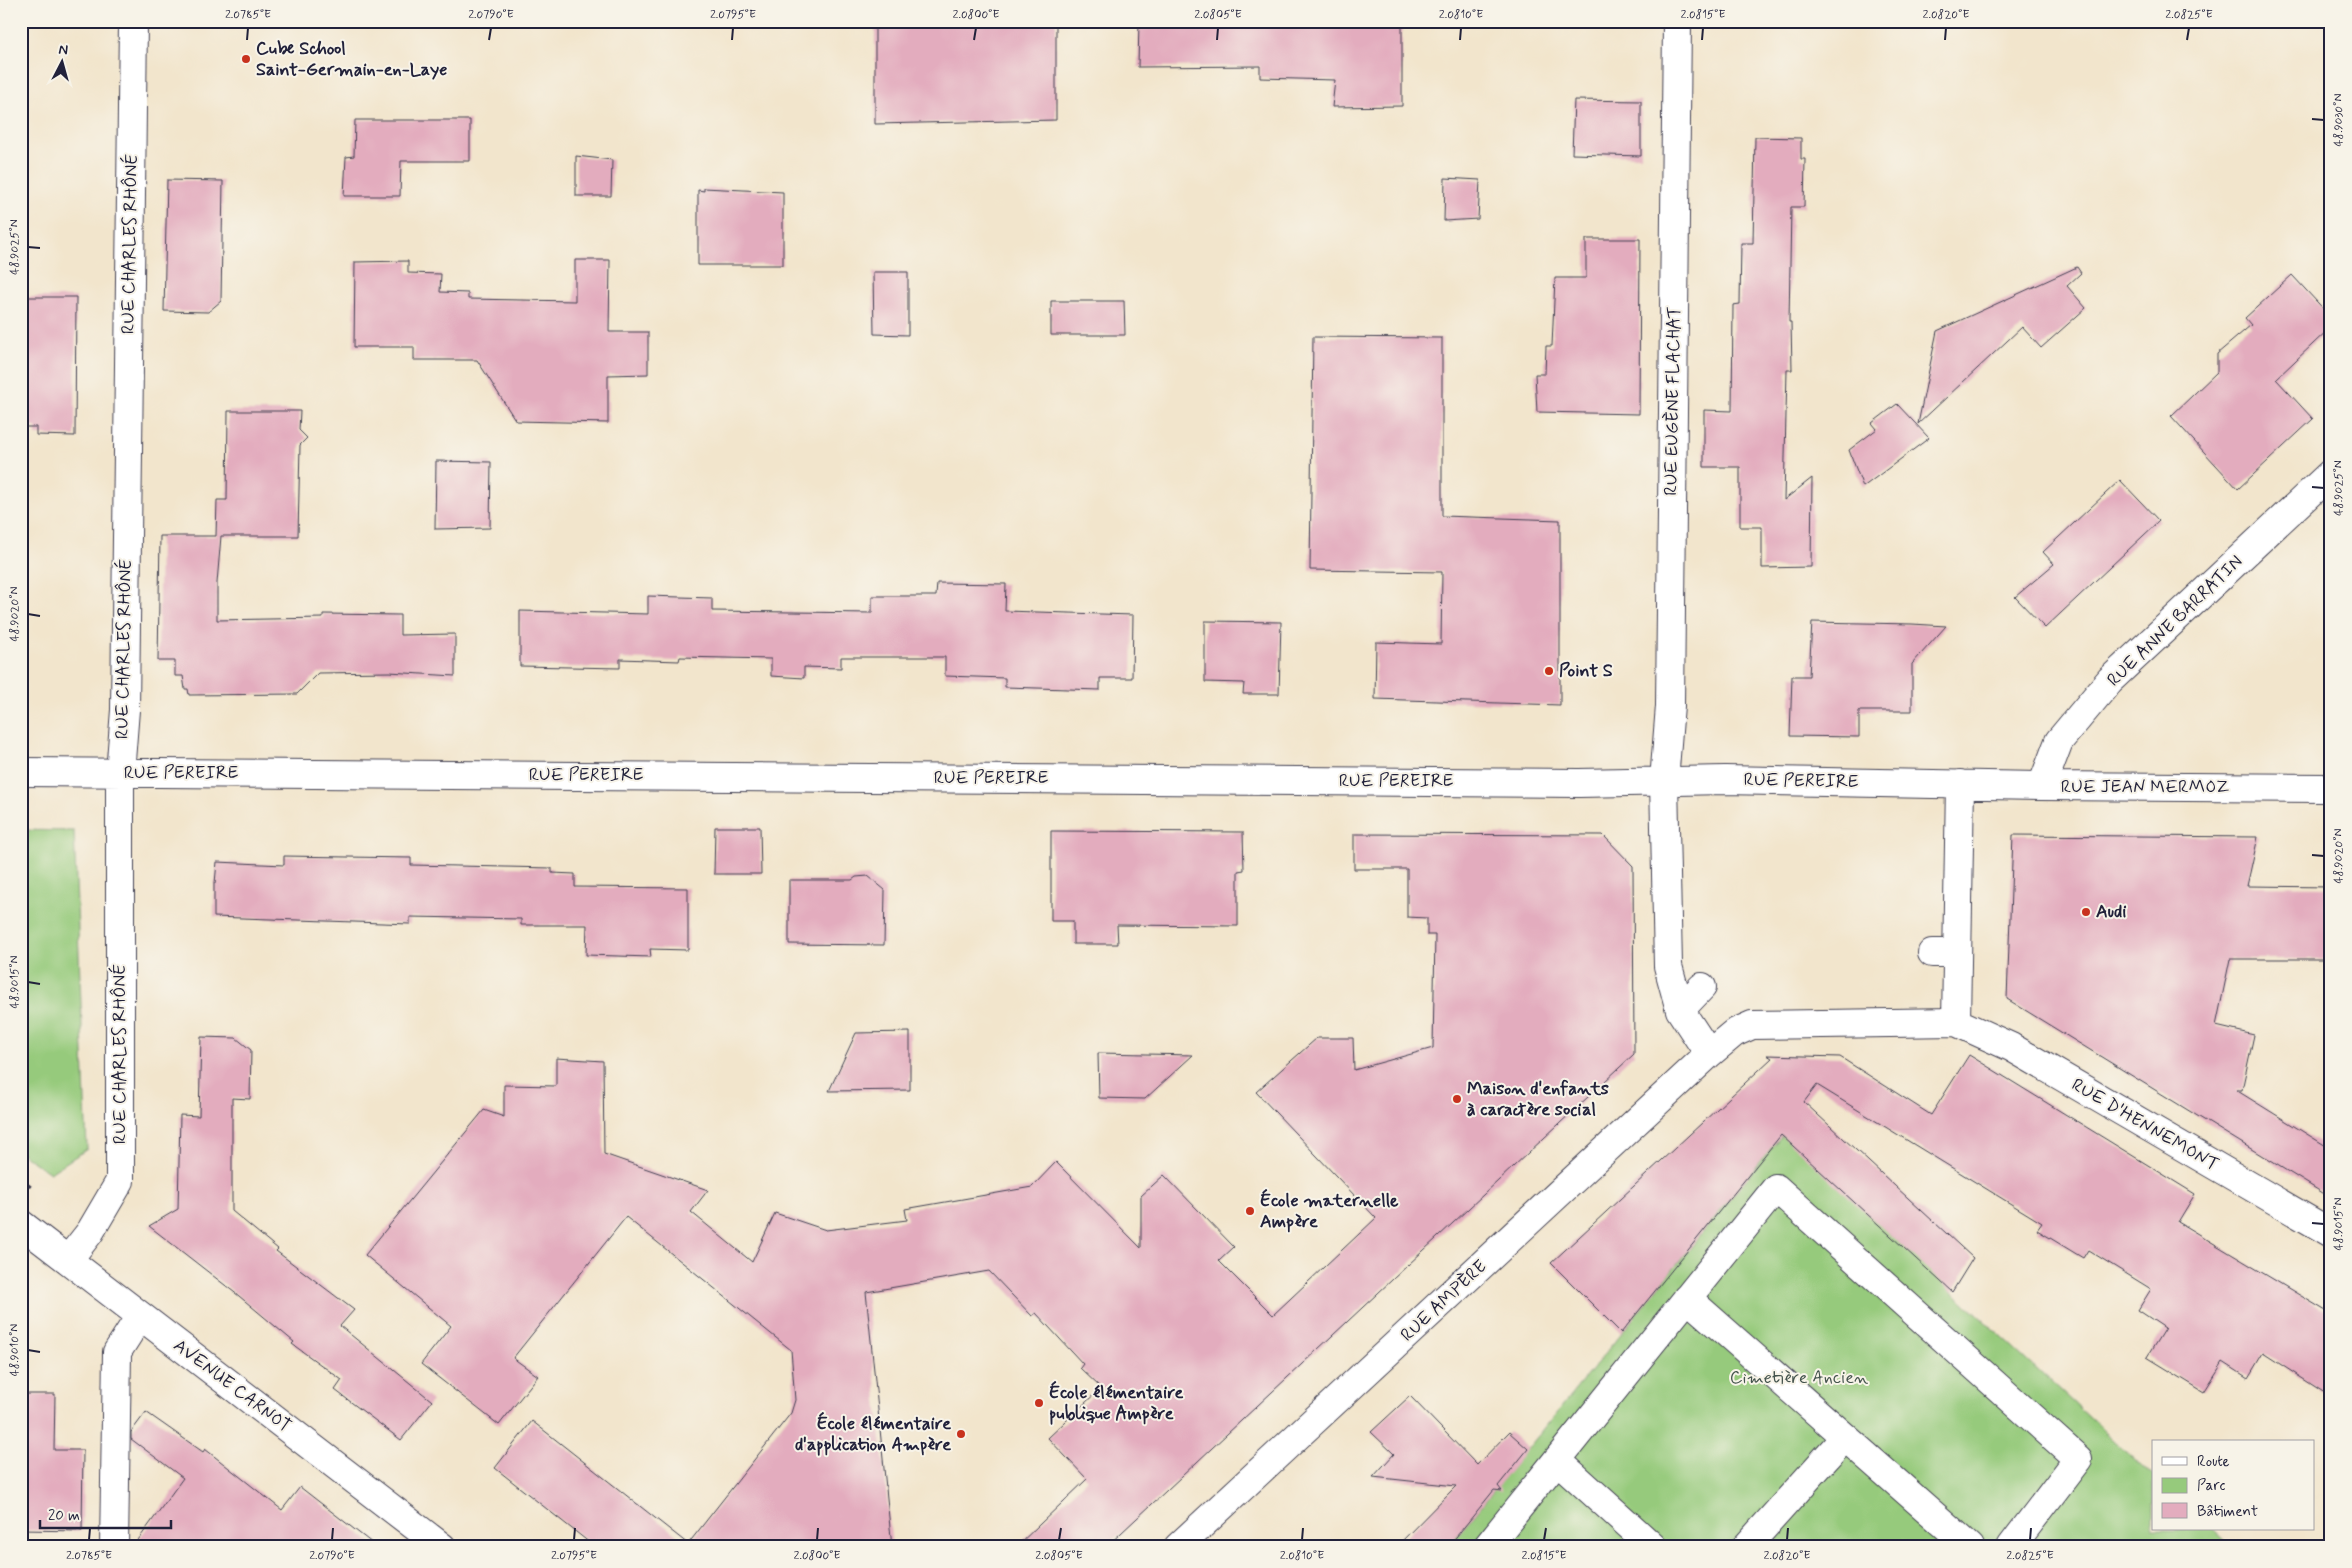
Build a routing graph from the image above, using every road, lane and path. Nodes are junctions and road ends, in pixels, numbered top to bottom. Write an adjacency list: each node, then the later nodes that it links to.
1 (133, 21): 5 (street, RUE CHARLES RHÔNÉ)
2 (1677, 21): 6 (street, RUE EUGÈNE FLACHAT)
3 (2331, 473): 8 (street, RUE ANNE BARRATIN)
4 (21, 772): 5 (street, RUE PEREIRE)
5 (120, 773): 6 (street, RUE PEREIRE); 16 (street, RUE CHARLES RHÔNÉ)
6 (1664, 781): 7 (street, RUE PEREIRE); 11 (street, RUE EUGÈNE FLACHAT)
7 (1960, 784): 8 (street, RUE JEAN MERMOZ); 12 (street)
8 (2042, 786): 9 (street, RUE JEAN MERMOZ)
9 (2331, 788)
10 (1702, 987): 11 (street)
11 (1680, 1010): 13 (street, RUE EUGÈNE FLACHAT)
12 (1956, 1022): 13 (street, RUE AMPÈRE); 15 (street, RUE D'HENNEMONT)
13 (1709, 1054): 23 (street, RUE AMPÈRE)
14 (21, 1224): 16 (street, AVENUE CARNOT)
15 (2331, 1233)
16 (68, 1260): 18 (street, AVENUE CARNOT)
17 (1687, 1298): 19 (street); 20 (street); 28 (street)
18 (140, 1316): 21 (street); 22 (street, AVENUE CARNOT)
19 (1846, 1437): 26 (street); 27 (street)
20 (1557, 1460): 24 (street); 25 (street)
21 (114, 1547)
22 (442, 1547)
23 (1178, 1547)
24 (1487, 1547)
25 (1653, 1547)
26 (1746, 1547)
27 (1970, 1547)
28 (2011, 1547)

